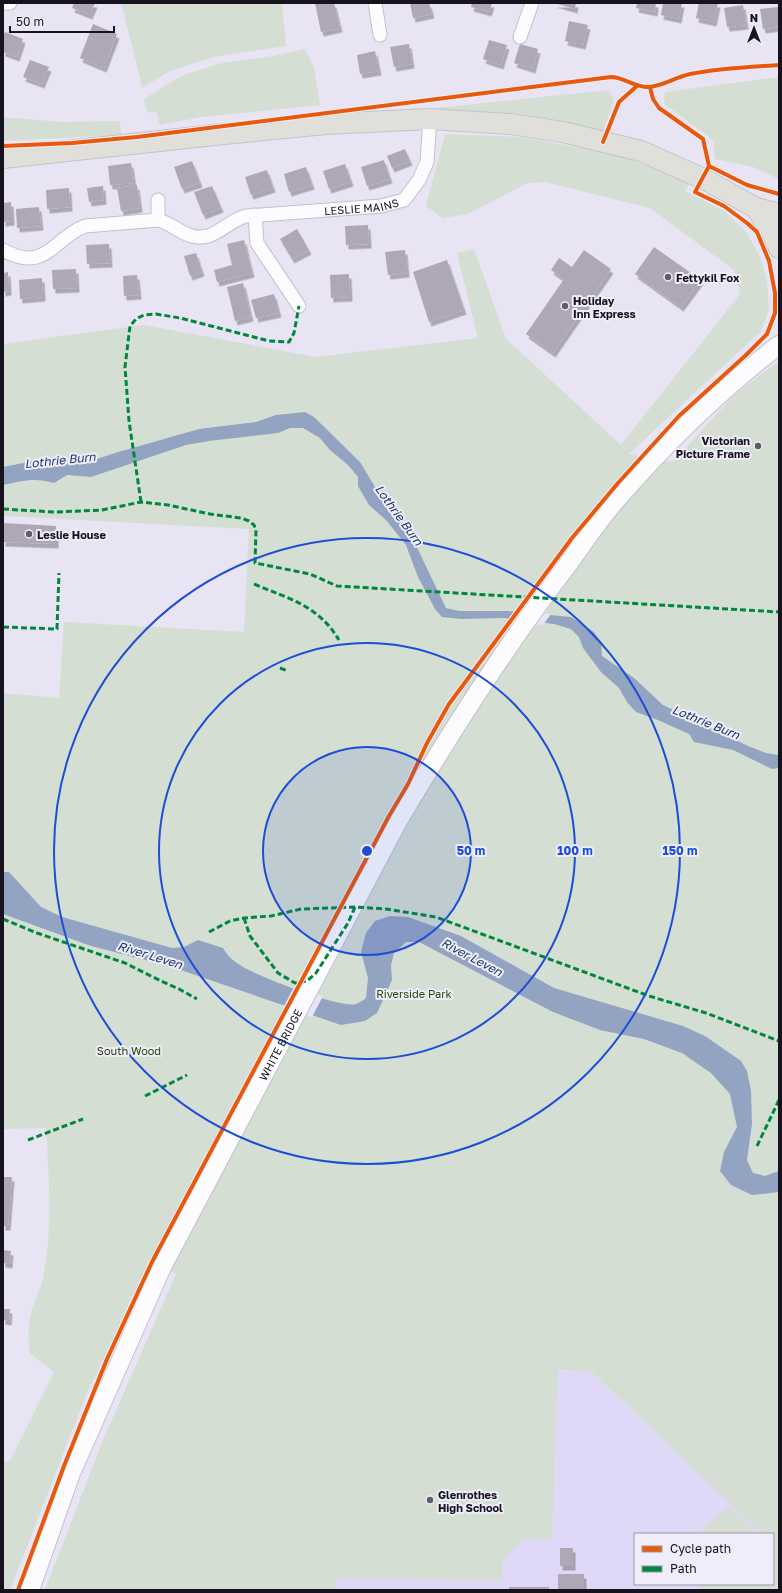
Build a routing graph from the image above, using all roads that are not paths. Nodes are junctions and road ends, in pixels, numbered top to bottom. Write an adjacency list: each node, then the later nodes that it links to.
1 (3, 3): 2 (street)
2 (10, 3)
3 (375, 3): 5 (street)
4 (532, 3): 6 (street)
5 (380, 35)
6 (520, 38)
7 (430, 119): 8 (main road); 10 (main road); 12 (street, LESLIE MAINS)
8 (3, 158)
9 (158, 200): 13 (street)
10 (756, 208): 11 (main road); 14 (main road)
11 (779, 214)
12 (255, 216): 13 (street, LESLIE MAINS); 16 (street)
13 (158, 220): 15 (street, LESLIE MAINS)
14 (779, 248)
15 (3, 250)
16 (299, 306)
17 (779, 332): 18 (main road)
18 (774, 349): 19 (main road, WHITE BRIDGE)
19 (30, 1590)

